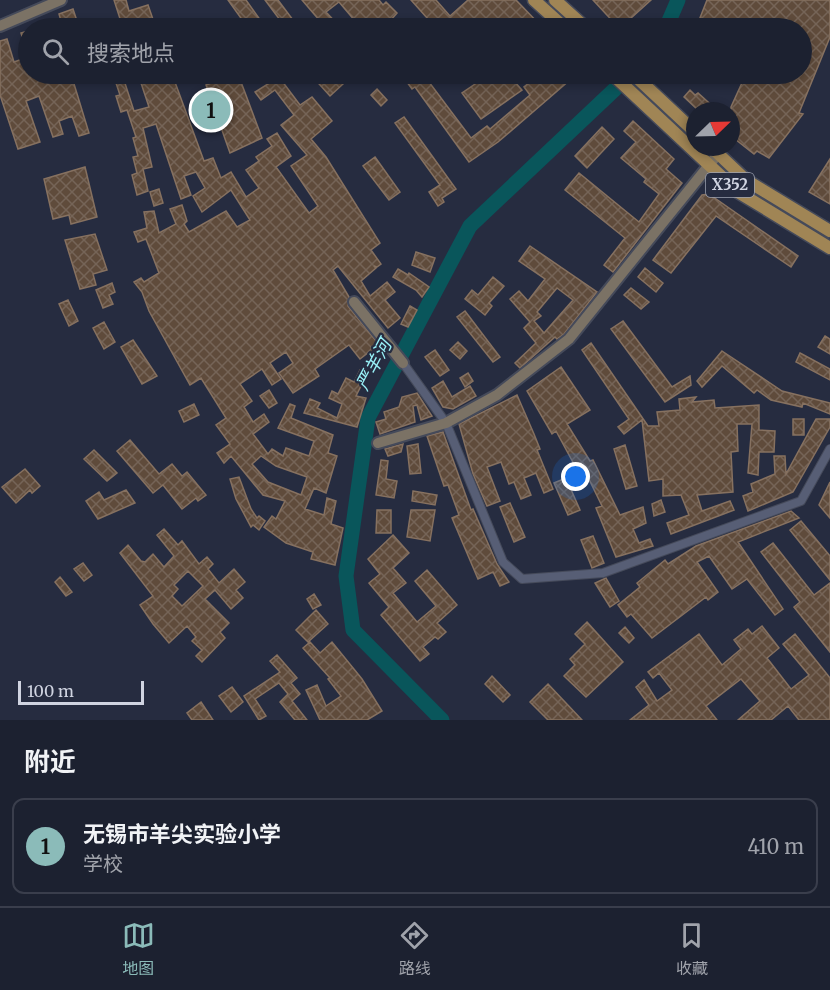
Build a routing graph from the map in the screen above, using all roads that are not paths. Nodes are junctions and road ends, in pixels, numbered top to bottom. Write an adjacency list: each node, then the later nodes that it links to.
1 (61, 0): 5 (street)
2 (534, 0): 6 (main road)
3 (555, 0): 7 (main road)
4 (18, 18): 8 (street)
5 (19, 18)
6 (554, 18)
7 (575, 18)
8 (0, 26)
9 (623, 84): 14 (main road, X352)
10 (644, 84): 11 (main road)
11 (686, 123)
12 (712, 156): 14 (street)
13 (720, 156): 15 (main road, X352)
14 (710, 165): 16 (main road, X352); 19 (street)
15 (830, 231)
16 (830, 248)
17 (354, 302): 18 (street)
18 (403, 363): 19 (street)
19 (446, 423): 20 (street); 21 (street)
20 (378, 443)
21 (830, 449)

